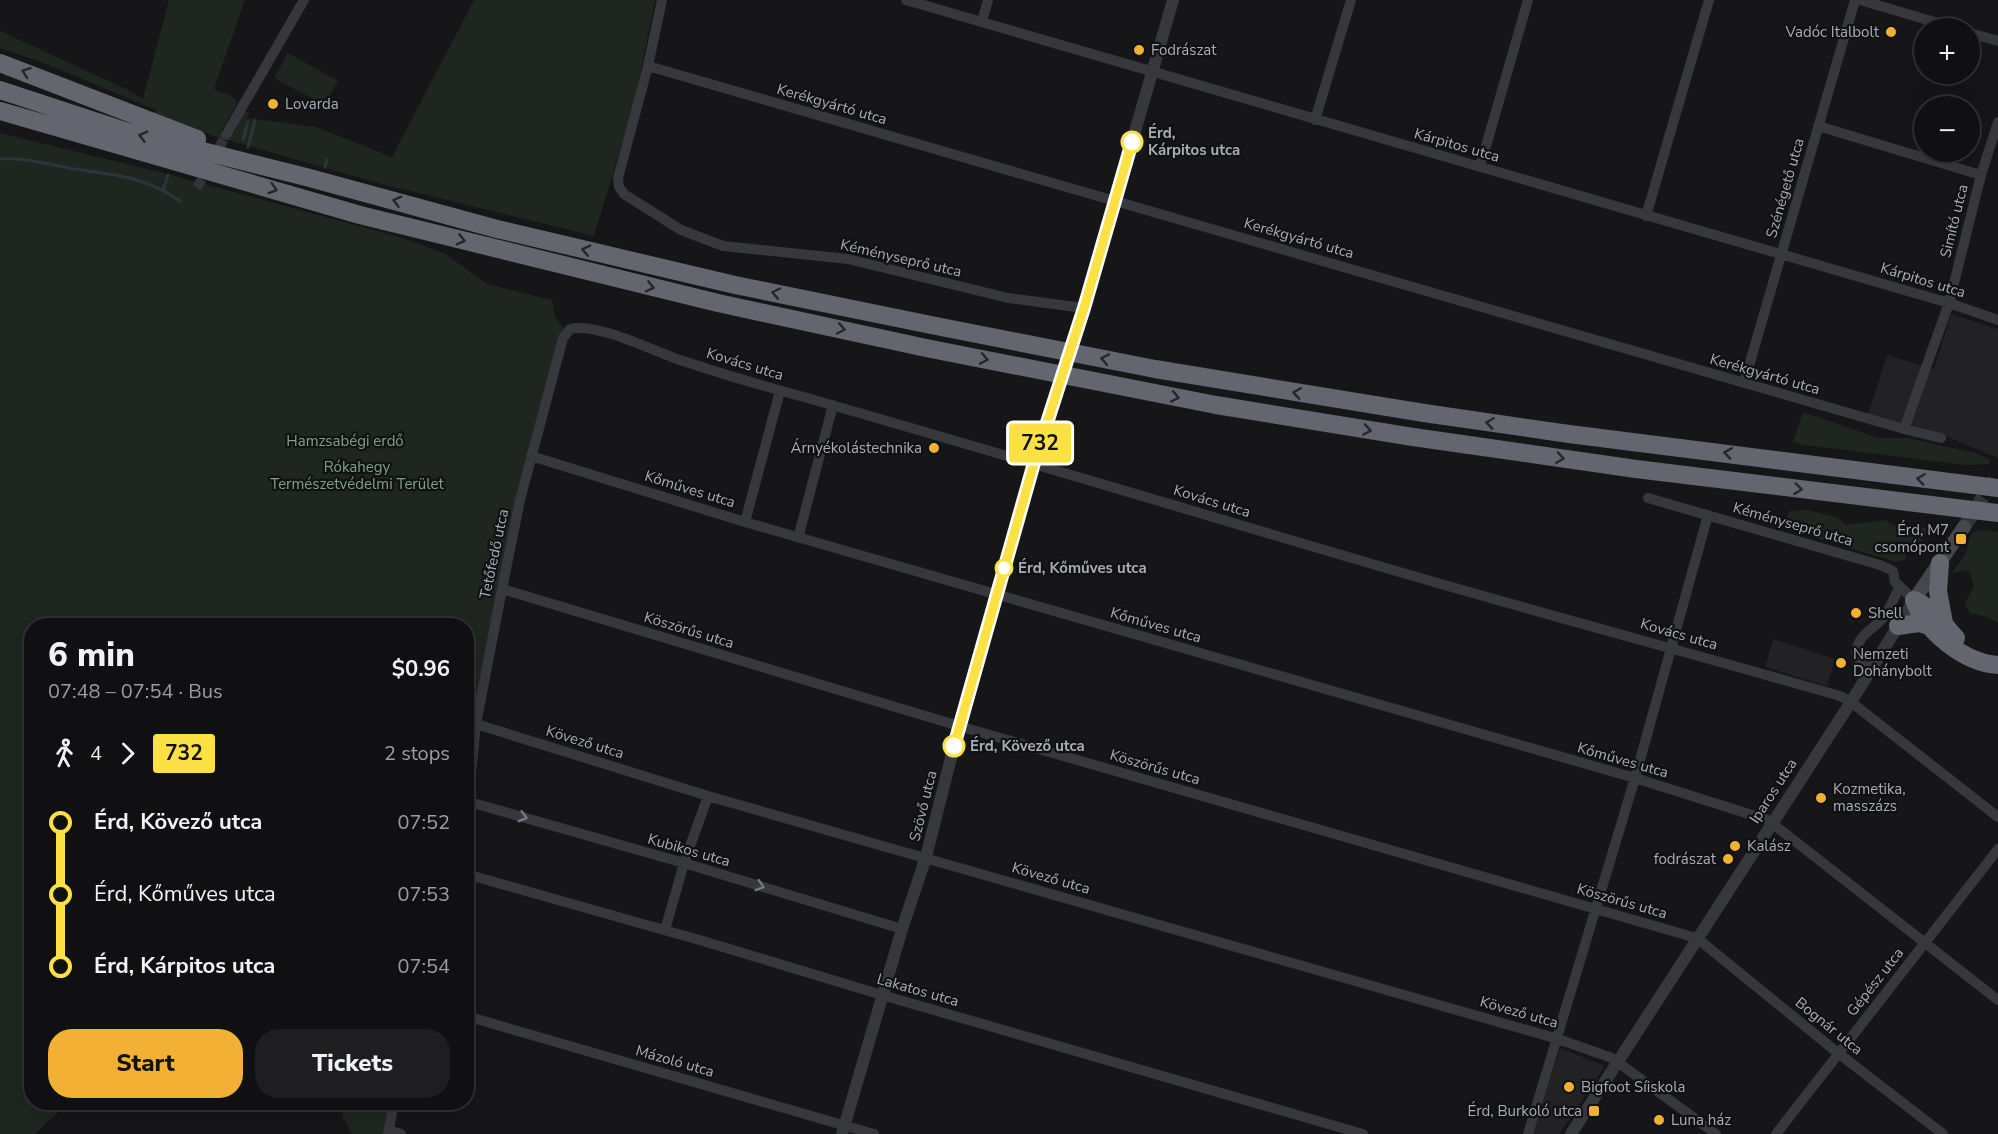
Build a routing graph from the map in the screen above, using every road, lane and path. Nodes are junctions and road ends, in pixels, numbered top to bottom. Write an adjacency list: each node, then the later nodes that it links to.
1 (304, 0): 24 (street)
2 (662, 0): 16 (street)
3 (906, 0): 12 (street, Kárpitos utca)
4 (988, 0): 12 (street)
5 (1173, 0): 17 (street, Szövő utca)
6 (1351, 0): 20 (street)
7 (1528, 0): 26 (street)
8 (1709, 0): 29 (street)
9 (1855, 0): 23 (street, Szénégető utca)
10 (1860, 0): 11 (street)
11 (1921, 18)
12 (982, 21): 17 (street, Kárpitos utca)
13 (1980, 36): 14 (street)
14 (1998, 41)
15 (0, 63): 25 (highway, one-way to 15)
16 (648, 66): 28 (street, Kerékgyártó utca); 32 (street, Kéményseprő utca)
17 (1152, 72): 20 (street, Kárpitos utca); 28 (street, Szövő utca)
18 (0, 90): 25 (highway, one-way to 18)
19 (0, 111): 25 (highway)
20 (1315, 120): 26 (street, Kárpitos utca)
21 (1998, 123): 27 (street, Simító utca)
22 (0, 124): 25 (highway)
23 (1818, 126): 27 (street); 30 (street, Szénégető utca)
24 (225, 154): 25 (highway); 25 (highway); 42 (highway, one-way to 24); 44 (highway, one-way to 44)
25 (195, 155)
26 (1480, 167): 29 (street, Kárpitos utca)
27 (1981, 175): 31 (street, Simító utca)
28 (1114, 201): 32 (street, Szövő utca); 35 (street, Kerékgyártó utca)
29 (1646, 216): 30 (street, Kárpitos utca)
30 (1782, 254): 31 (street, Kárpitos utca); 35 (street, Szénégető utca)
31 (1948, 303): 33 (street, Kárpitos utca); 38 (street, Simító utca)
32 (1084, 308): 41 (street, Szövő utca)
33 (1998, 320)
34 (567, 332): 36 (street, Kovács utca); 40 (street, Tetőfedő utca)
35 (1744, 383): 38 (street, Kerékgyártó utca)
36 (780, 391): 37 (street, Kovács utca); 47 (street)
37 (833, 405): 41 (street, Kovács utca); 50 (street)
38 (1904, 429): 39 (street, Kerékgyártó utca)
39 (1941, 438)
40 (531, 456): 47 (street, Kőműves utca); 53 (street, Tetőfedő utca)
41 (1034, 463): 54 (street, Szövő utca); 58 (street, Kovács utca)
42 (1998, 487)
43 (1648, 498): 46 (street, Kéményseprő utca)
44 (1932, 506): 45 (highway); 48 (highway)
45 (1998, 513)
46 (1708, 514): 52 (street, Kéményseprő utca); 58 (street)
47 (745, 522): 50 (street, Kőműves utca)
48 (1998, 523)
49 (1964, 527): 51 (main road, Iparos utca)
50 (798, 538): 54 (street, Kőműves utca)
51 (1940, 563): 55 (main road, Iparos utca); 56 (highway)
52 (1900, 587): 55 (street, Kéményseprő utca); 61 (street)
53 (502, 589): 63 (street, Tetőfedő utca); 64 (street, Köszörűs utca)
54 (996, 595): 64 (street, Szövő utca); 66 (street, Kőműves utca)
55 (1914, 600): 56 (highway); 57 (street, Iparos utca)
56 (1937, 625): 57 (highway); 59 (highway); 60 (highway)
57 (1898, 626): 61 (street, Iparos utca)
58 (1671, 647): 62 (street, Kovács utca); 66 (street)
59 (1998, 657)
60 (1998, 665)
61 (1870, 670): 62 (street, Iparos utca)
62 (1851, 702): 69 (street, Kovács utca); 70 (street, Iparos utca)
63 (476, 724): 65 (street, Tetőfedő utca); 67 (street, Kövező utca)
64 (959, 726): 72 (street, Szövő utca); 75 (street, Köszörűs utca)
65 (474, 743)
66 (1635, 778): 70 (street, Kőműves utca); 75 (street)
67 (708, 796): 72 (street, Kövező utca); 73 (street)
68 (474, 803): 73 (street, Kubikos utca, one-way to 73)
69 (1998, 817)
70 (1772, 823): 78 (street, Iparos utca); 79 (street, Kőműves utca)
71 (1998, 849): 79 (street, Gépész utca)
72 (926, 857): 76 (street, Szövő utca); 83 (street, Kövező utca)
73 (684, 863): 76 (street, Kubikos utca, one-way to 76); 77 (street)
74 (474, 876): 77 (street, Lakatos utca)
75 (1595, 908): 78 (street, Köszörűs utca); 83 (street)
76 (902, 929): 80 (street, Szövő utca)
77 (664, 930): 80 (street, Lakatos utca)
78 (1698, 939): 84 (street, Bognár utca); 85 (street, Iparos utca)
79 (1924, 942): 81 (street, Kőműves utca); 84 (street, Gépész utca)
80 (882, 995): 87 (street, Szövő utca); 91 (street, Lakatos utca)
81 (1998, 1000)
82 (474, 1018): 87 (street, Mázoló utca)
83 (1558, 1039): 85 (street, Kövező utca); 92 (street)
84 (1838, 1053): 95 (street, Gépész utca); 96 (street, Bognár utca)
85 (1618, 1061): 93 (street, Iparos utca); 94 (street, Kövező utca)
86 (392, 1110): 88 (street)
87 (843, 1130): 90 (street, Mázoló utca)
88 (388, 1132): 89 (street)
89 (401, 1134)
90 (874, 1134)
91 (1363, 1134)
92 (1528, 1134)
93 (1571, 1134)
94 (1716, 1134)
95 (1776, 1134)
96 (1943, 1134)

